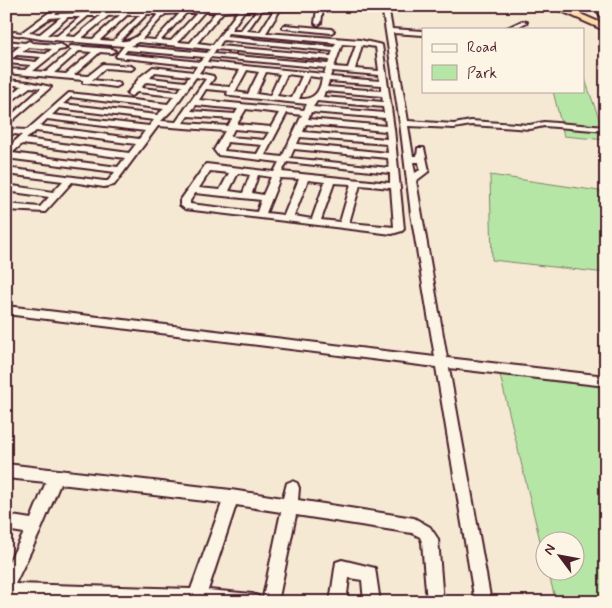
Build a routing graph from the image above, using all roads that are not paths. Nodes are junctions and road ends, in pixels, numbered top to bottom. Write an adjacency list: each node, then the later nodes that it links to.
1 (339, 6): 7 (street)
2 (385, 6): 30 (street)
3 (554, 6): 27 (highway)
4 (568, 6): 21 (highway)
5 (597, 6): 21 (street)
6 (60, 7): 11 (street); 20 (street)
7 (320, 7): 10 (street); 22 (street)
8 (242, 8): 9 (street); 12 (street); 28 (street)
9 (260, 9): 10 (street); 31 (street)
10 (278, 9): 34 (street)
11 (125, 10): 13 (street); 17 (street); 44 (street)
12 (221, 10): 14 (street); 51 (street)
13 (141, 11): 15 (street); 47 (street)
14 (202, 11): 16 (street); 48 (street)
15 (163, 12): 16 (street); 42 (street)
16 (184, 12): 45 (street)
17 (106, 14): 19 (street); 41 (street)
18 (67, 15): 19 (street); 20 (street); 37 (street)
19 (86, 15): 38 (street)
20 (48, 16): 35 (street)
21 (604, 18)
22 (318, 22): 24 (street); 25 (street)
23 (524, 22): 26 (street)
24 (335, 24)
25 (285, 27): 29 (street); 36 (street)
26 (510, 28)
27 (606, 28)
28 (226, 31): 31 (street); 39 (street)
29 (331, 31)
30 (390, 31): 32 (street); 113 (street)
31 (243, 32): 34 (street)
32 (422, 33)
33 (14, 34): 35 (street)
34 (262, 34): 36 (street)
35 (22, 35): 37 (street)
36 (281, 35): 43 (street)
37 (39, 37): 38 (street); 50 (street)
38 (58, 38): 40 (street)
39 (220, 38): 53 (street); 55 (street)
40 (68, 39): 41 (street); 54 (street)
41 (76, 40): 44 (street)
42 (137, 40): 45 (street); 52 (street)
43 (340, 40): 46 (street); 55 (street)
44 (95, 41): 47 (street)
45 (156, 42): 48 (street)
46 (360, 42): 69 (street); 73 (street)
47 (114, 43): 52 (street)
48 (173, 43): 51 (street)
49 (7, 44): 50 (street)
50 (27, 45): 54 (street); 58 (street)
51 (192, 45): 53 (street)
52 (128, 46): 59 (street); 64 (street)
53 (214, 47): 59 (street); 61 (street)
54 (67, 48): 56 (street); 60 (street); 76 (street)
55 (337, 49): 61 (street)
56 (98, 51): 57 (street); 77 (street)
57 (112, 51)
58 (16, 53): 60 (street); 62 (street)
59 (208, 55): 64 (street); 72 (street)
60 (48, 56): 63 (street)
61 (334, 58): 72 (street)
62 (6, 61): 63 (street)
63 (38, 64): 71 (street)
64 (200, 64): 66 (street); 74 (street)
65 (132, 67): 78 (street)
66 (244, 69): 68 (street); 87 (street)
67 (6, 71): 71 (street)
68 (263, 71): 70 (street); 95 (street)
69 (350, 71): 72 (street); 73 (street)
70 (284, 72): 75 (street); 96 (street)
71 (23, 73): 76 (street); 80 (street)
72 (328, 73): 75 (street); 81 (street); 88 (street)
73 (382, 73): 81 (street)
74 (193, 74): 79 (street); 83 (street); 85 (street)
75 (306, 74): 97 (street)
76 (47, 75): 77 (street)
77 (68, 77): 78 (street)
78 (88, 78): 84 (street)
79 (143, 79): 83 (street); 86 (street)
80 (7, 83): 82 (street)
81 (383, 83): 93 (street)
82 (29, 84): 89 (street); 100 (street)
83 (186, 84): 92 (street)
84 (116, 85)
85 (204, 87): 87 (street); 99 (street)
86 (134, 89): 92 (street); 98 (street)
87 (232, 89): 95 (street)
88 (322, 89): 93 (street); 105 (street)
89 (42, 92): 90 (street); 112 (street)
90 (51, 93)
91 (60, 94): 94 (street)
92 (178, 94): 103 (street)
93 (385, 94): 101 (street)
94 (69, 95): 98 (street); 102 (street)
95 (251, 96): 96 (street)
96 (273, 98): 97 (street)
97 (295, 100): 105 (street)
98 (127, 101): 103 (street)
99 (193, 102): 104 (street); 107 (street)
100 (6, 103)
101 (386, 105): 105 (street); 108 (street)
102 (58, 106): 109 (street); 111 (street)
103 (170, 107): 111 (street)
104 (243, 107): 106 (street); 110 (street)
105 (310, 109): 106 (street); 108 (street); 116 (street); 121 (street)
106 (284, 110): 118 (street)
107 (186, 113): 110 (street); 114 (street)
108 (387, 116): 116 (street)
109 (47, 117): 111 (street); 120 (street)
110 (237, 117): 115 (street)
111 (156, 123): 114 (street); 124 (street)
112 (6, 124)
113 (404, 124): 117 (street); 133 (street)
114 (178, 125): 115 (street)
115 (231, 127): 118 (street); 122 (street)
116 (390, 129): 125 (street)
117 (606, 129)
118 (274, 130): 126 (street)
119 (6, 131): 120 (street)
120 (32, 131): 123 (street); 124 (street)
121 (297, 134): 125 (street); 127 (street)
122 (224, 139): 126 (street); 131 (street)
123 (20, 141): 129 (street); 130 (street)
124 (141, 142): 130 (street)
125 (391, 142): 132 (street)
126 (267, 143): 131 (street)
127 (291, 146): 132 (street); 134 (street)
128 (422, 150): 133 (street)
129 (6, 154): 136 (street)
130 (130, 156): 136 (street)
131 (260, 156): 134 (street)
132 (392, 156): 139 (street)
133 (408, 159): 145 (street)
134 (285, 160): 139 (street); 141 (street)
135 (423, 161): 145 (street)
136 (120, 170): 143 (street)
137 (235, 170): 140 (street); 149 (street); 150 (street)
138 (6, 171): 143 (street)
139 (394, 171): 147 (street)
140 (255, 172): 141 (street); 152 (street)
141 (277, 174): 142 (street); 153 (street)
142 (306, 177): 144 (street); 156 (street)
143 (69, 180): 151 (street)
144 (331, 180): 146 (street); 157 (street)
145 (411, 180): 160 (street)
146 (356, 182): 147 (street); 158 (street)
147 (395, 186): 158 (street)
148 (6, 188): 151 (street)
149 (194, 190): 150 (street); 155 (street)
150 (223, 193): 152 (street)
151 (56, 195): 154 (street)
152 (246, 196): 153 (street)
153 (267, 198): 155 (street)
154 (6, 207)
155 (261, 214): 156 (street)
156 (288, 218): 157 (street)
157 (316, 221): 158 (street)
158 (344, 225)
159 (6, 310): 160 (street)
160 (443, 363): 161 (street); 177 (street)
161 (606, 381)
162 (6, 472): 163 (street)
163 (55, 478): 165 (street); 168 (street)
164 (292, 488): 166 (street)
165 (232, 497): 166 (street); 171 (street)
166 (290, 504): 173 (street); 176 (street)
167 (6, 522): 168 (street)
168 (35, 527): 169 (street)
169 (6, 584)
170 (6, 592): 171 (street)
171 (197, 597): 172 (street)
172 (252, 602)
173 (270, 602)
174 (338, 602): 175 (street)
175 (372, 602)
176 (434, 602)
177 (483, 602)

